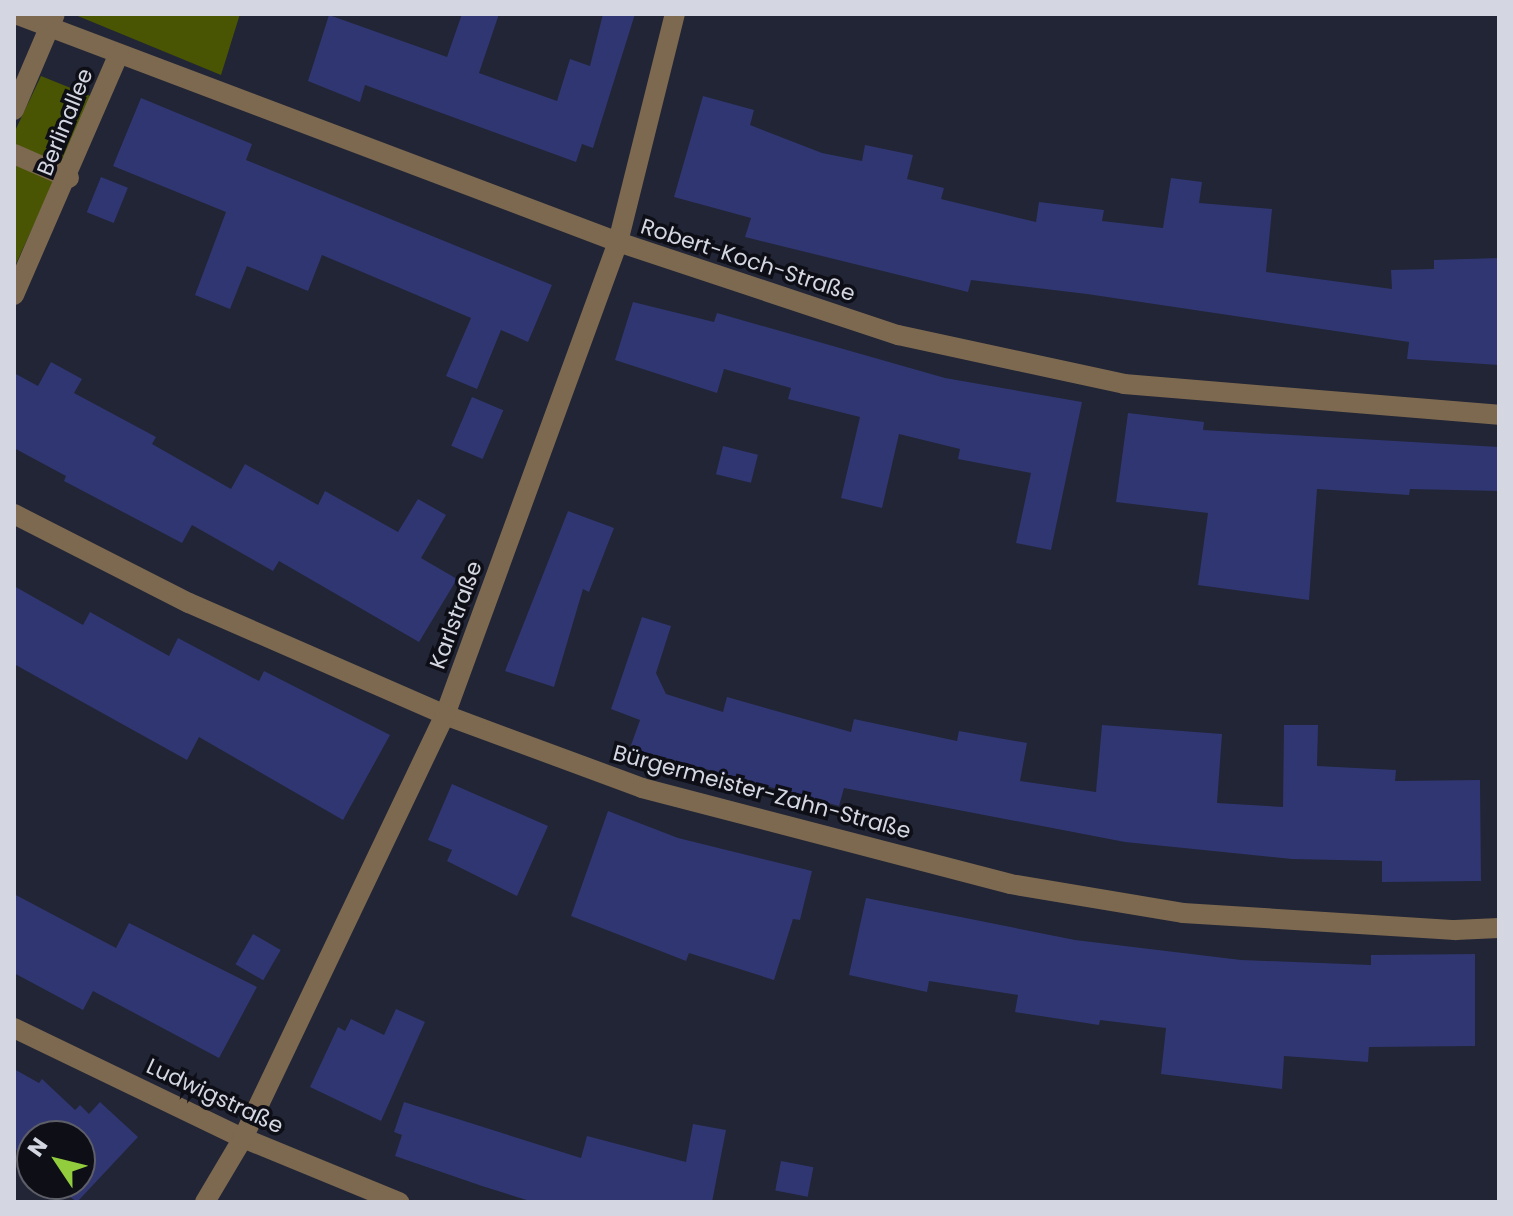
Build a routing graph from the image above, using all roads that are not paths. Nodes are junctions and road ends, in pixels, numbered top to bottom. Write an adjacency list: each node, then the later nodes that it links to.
1 (15, 14): 3 (street, Robert-Koch-Straße)
2 (675, 14): 8 (street, Karlstraße)
3 (52, 22): 4 (street, Robert-Koch-Straße); 5 (street)
4 (119, 54): 7 (street, Berlinallee); 8 (street, Robert-Koch-Straße)
5 (14, 110)
6 (14, 154): 7 (street)
7 (69, 178): 9 (street, Berlinallee)
8 (618, 242): 10 (street, Robert-Koch-Straße); 12 (street, Karlstraße)
9 (14, 295)
10 (1499, 415)
11 (14, 514): 12 (street, Bürgermeister-Zahn-Straße)
12 (445, 715): 13 (street, Bürgermeister-Zahn-Straße); 15 (street, Karlstraße)
13 (1499, 928)
14 (14, 1028): 15 (street, Ludwigstraße)
15 (243, 1138): 16 (street, Karlstraße); 17 (street, Ludwigstraße)
16 (205, 1202)
17 (399, 1202)

